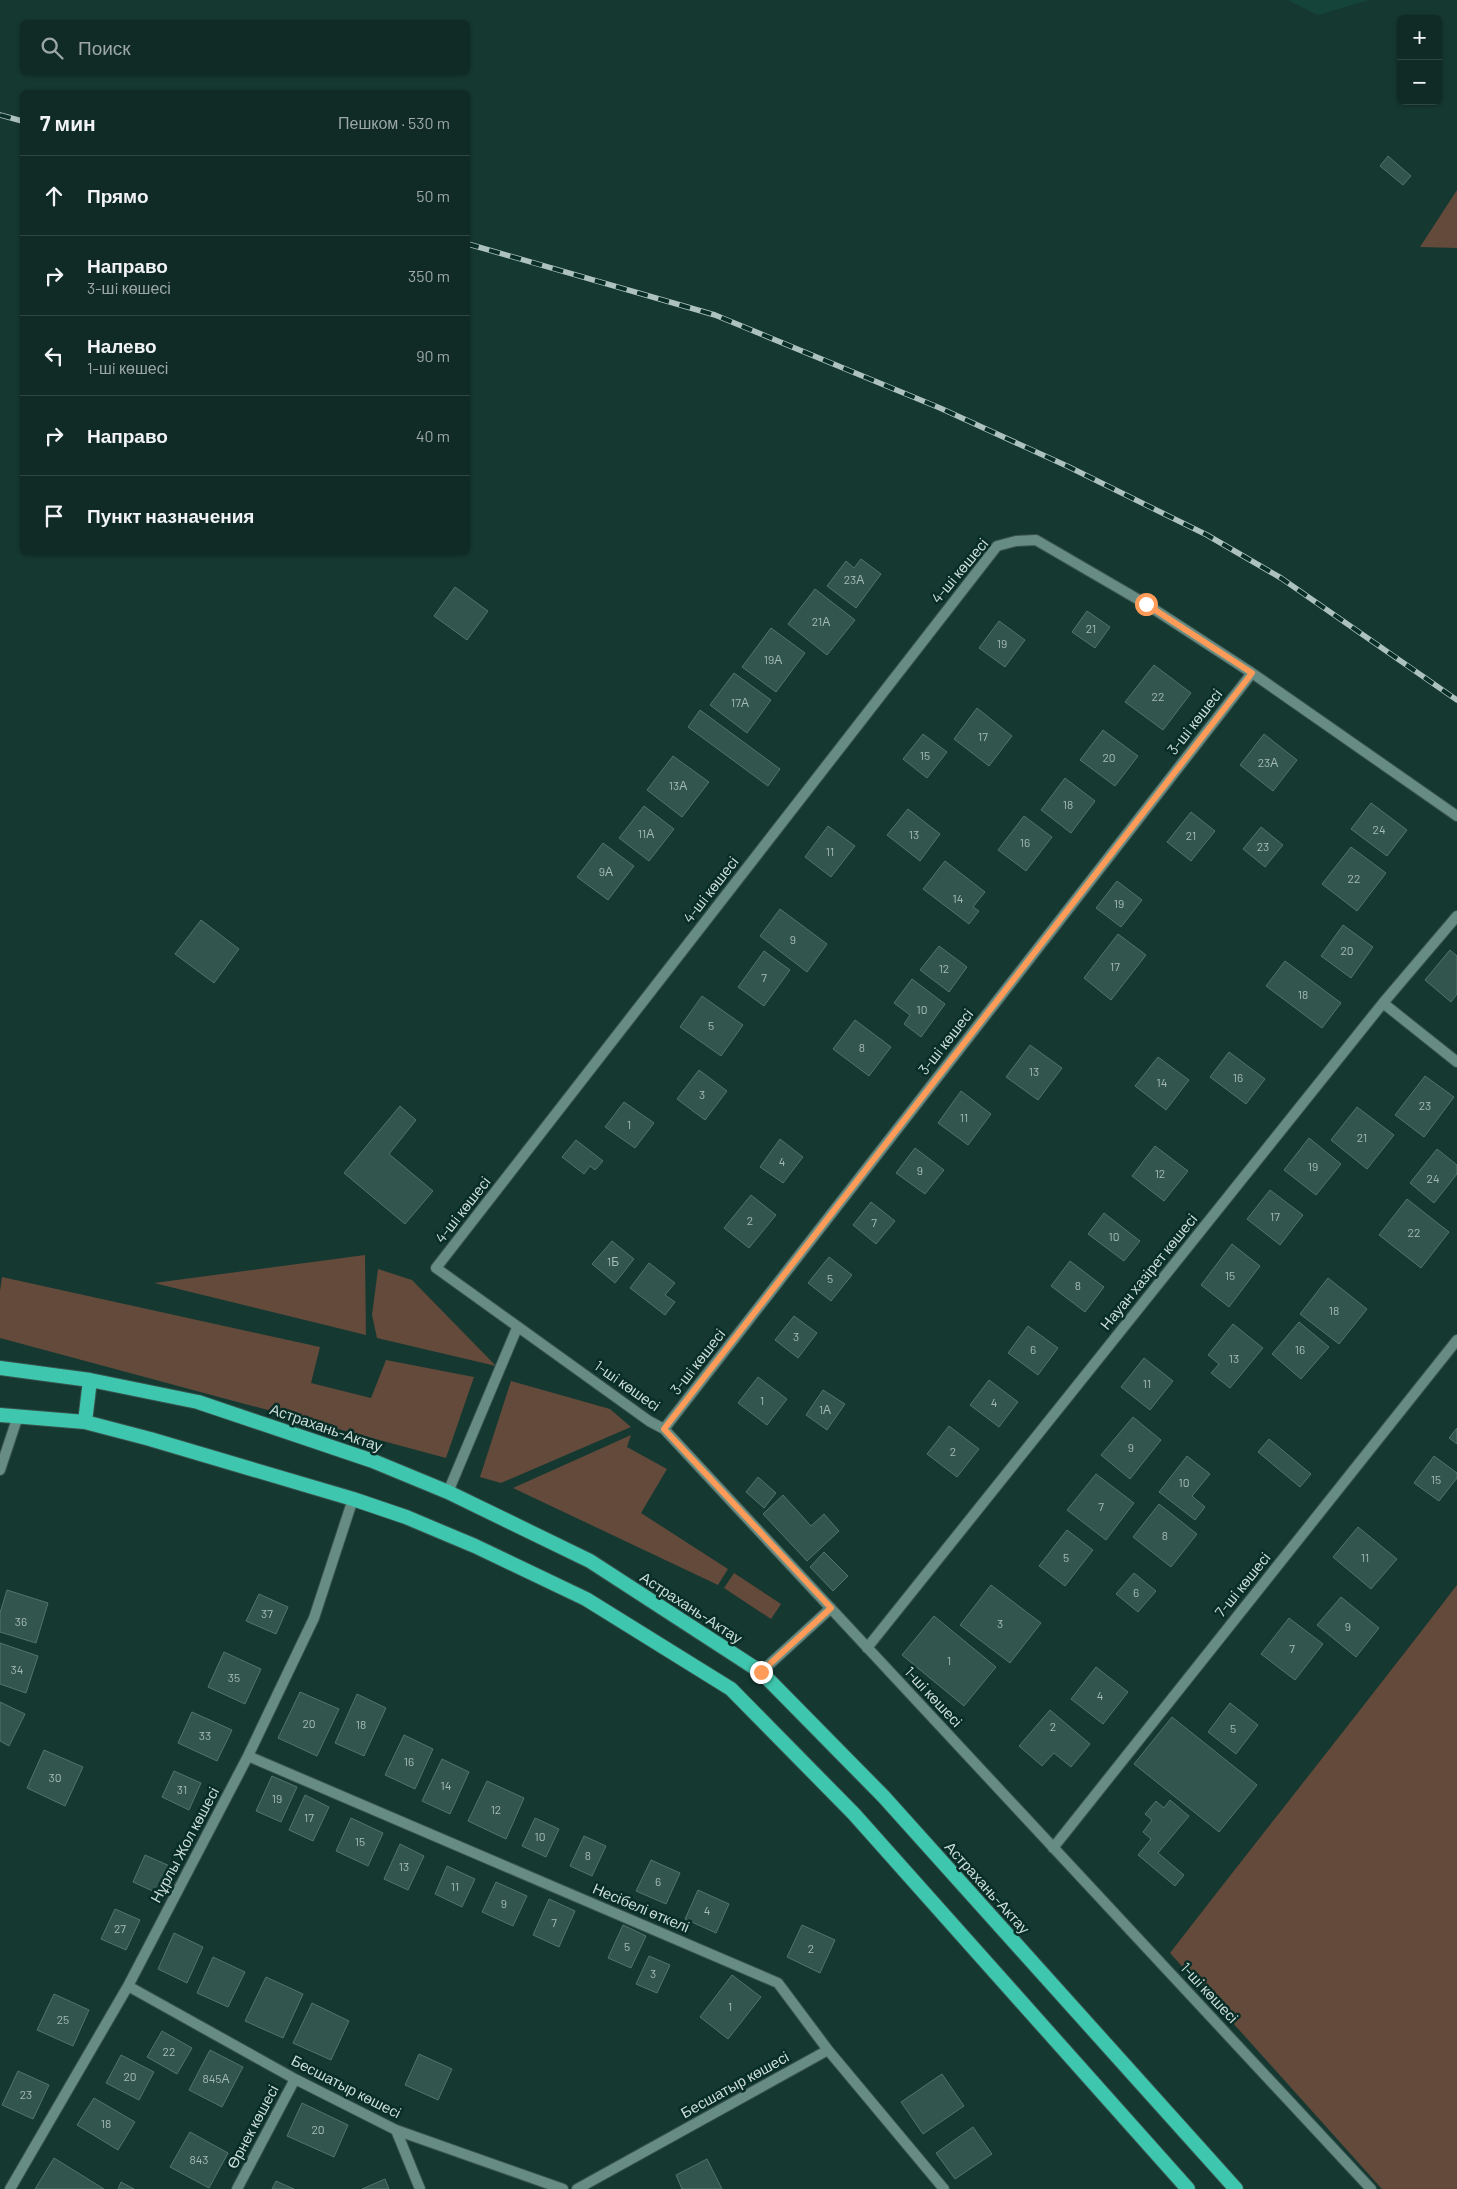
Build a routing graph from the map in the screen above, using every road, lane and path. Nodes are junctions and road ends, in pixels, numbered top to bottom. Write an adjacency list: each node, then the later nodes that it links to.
1 (1252, 673): 2 (street); 6 (street, 4-шi көшесі); 14 (street, 3-шi көшесі)
2 (1457, 816)
3 (1457, 916): 4 (street, Науан хазірет көшесі)
4 (1384, 1003): 5 (street); 19 (street, Науан хазірет көшесі)
5 (1457, 1062)
6 (436, 1268): 7 (street, 1-шi көшесі)
7 (518, 1328): 14 (street, 1-шi көшесі); 16 (street)
8 (1457, 1340): 22 (street, 7-шi көшесі)
9 (0, 1368): 10 (highway, Астрахань-Актау)
10 (90, 1380): 13 (highway); 16 (highway, Астрахань-Актау)
11 (0, 1416): 12 (highway)
12 (18, 1416): 13 (highway); 15 (street)
13 (85, 1422): 17 (highway)
14 (664, 1429): 18 (street, 1-шi көшесі)
15 (0, 1470)
16 (448, 1492): 20 (highway, Астрахань-Актау)
17 (353, 1499): 21 (street, Нұрлы Жол көшесі); 33 (highway)
18 (831, 1608): 19 (street, 1-шi көшесі); 20 (street)
19 (867, 1648): 22 (street, 1-шi көшесі)
20 (761, 1672): 34 (highway, Астрахань-Актау)
21 (248, 1756): 23 (street, Нұрлы Жол көшесі); 24 (street, Несібелі өткелі)
22 (1053, 1848): 35 (street, 1-шi көшесі)
23 (128, 1986): 25 (street, Бесшатыр көшесі); 27 (street, Нұрлы Жол көшесі)
24 (828, 2050): 31 (street, Бесшатыр көшесі); 32 (street, Несібелі өткелі)
25 (295, 2079): 26 (street, Бесшатыр көшесі); 28 (street, Өрнек көшесі)
26 (396, 2130): 29 (street); 30 (street, Бесшатыр көшесі)
27 (10, 2189)
28 (237, 2189)
29 (420, 2189)
30 (563, 2189)
31 (577, 2189)
32 (944, 2189)
33 (1188, 2189)
34 (1236, 2189)
35 (1371, 2189)

